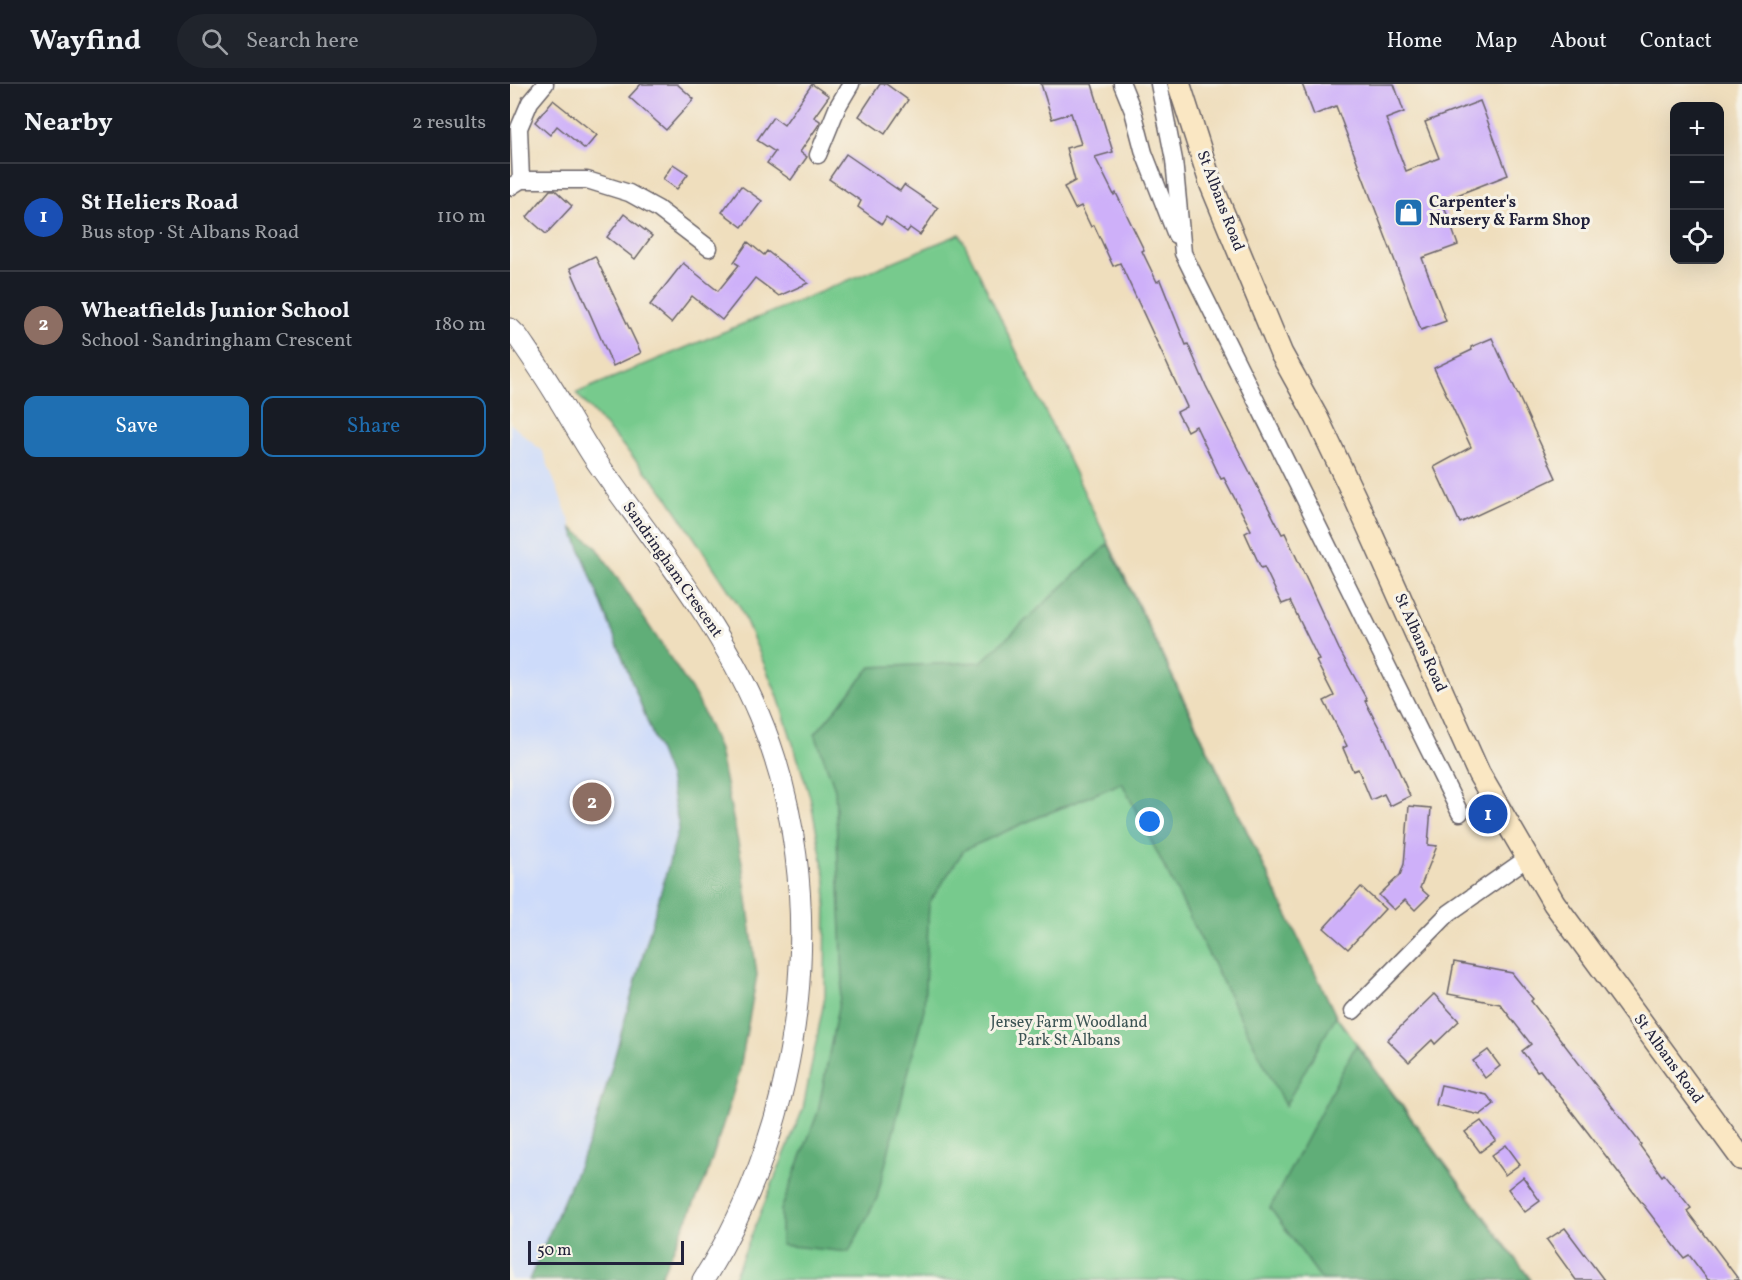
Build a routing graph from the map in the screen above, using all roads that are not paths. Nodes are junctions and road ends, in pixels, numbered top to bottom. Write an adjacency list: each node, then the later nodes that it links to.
1 (545, 84): 7 (street)
2 (851, 84): 6 (street)
3 (1122, 84): 9 (street)
4 (1159, 84): 9 (street)
5 (1179, 84): 12 (main road, St Albans Road)
6 (818, 155)
7 (516, 184): 8 (street)
8 (709, 248)
9 (1183, 253): 11 (street)
10 (510, 329): 15 (street, Sandringham Crescent)
11 (1460, 813)
12 (1526, 859): 13 (street); 14 (main road, St Albans Road)
13 (1353, 1011)
14 (1742, 1159)
15 (703, 1280)

